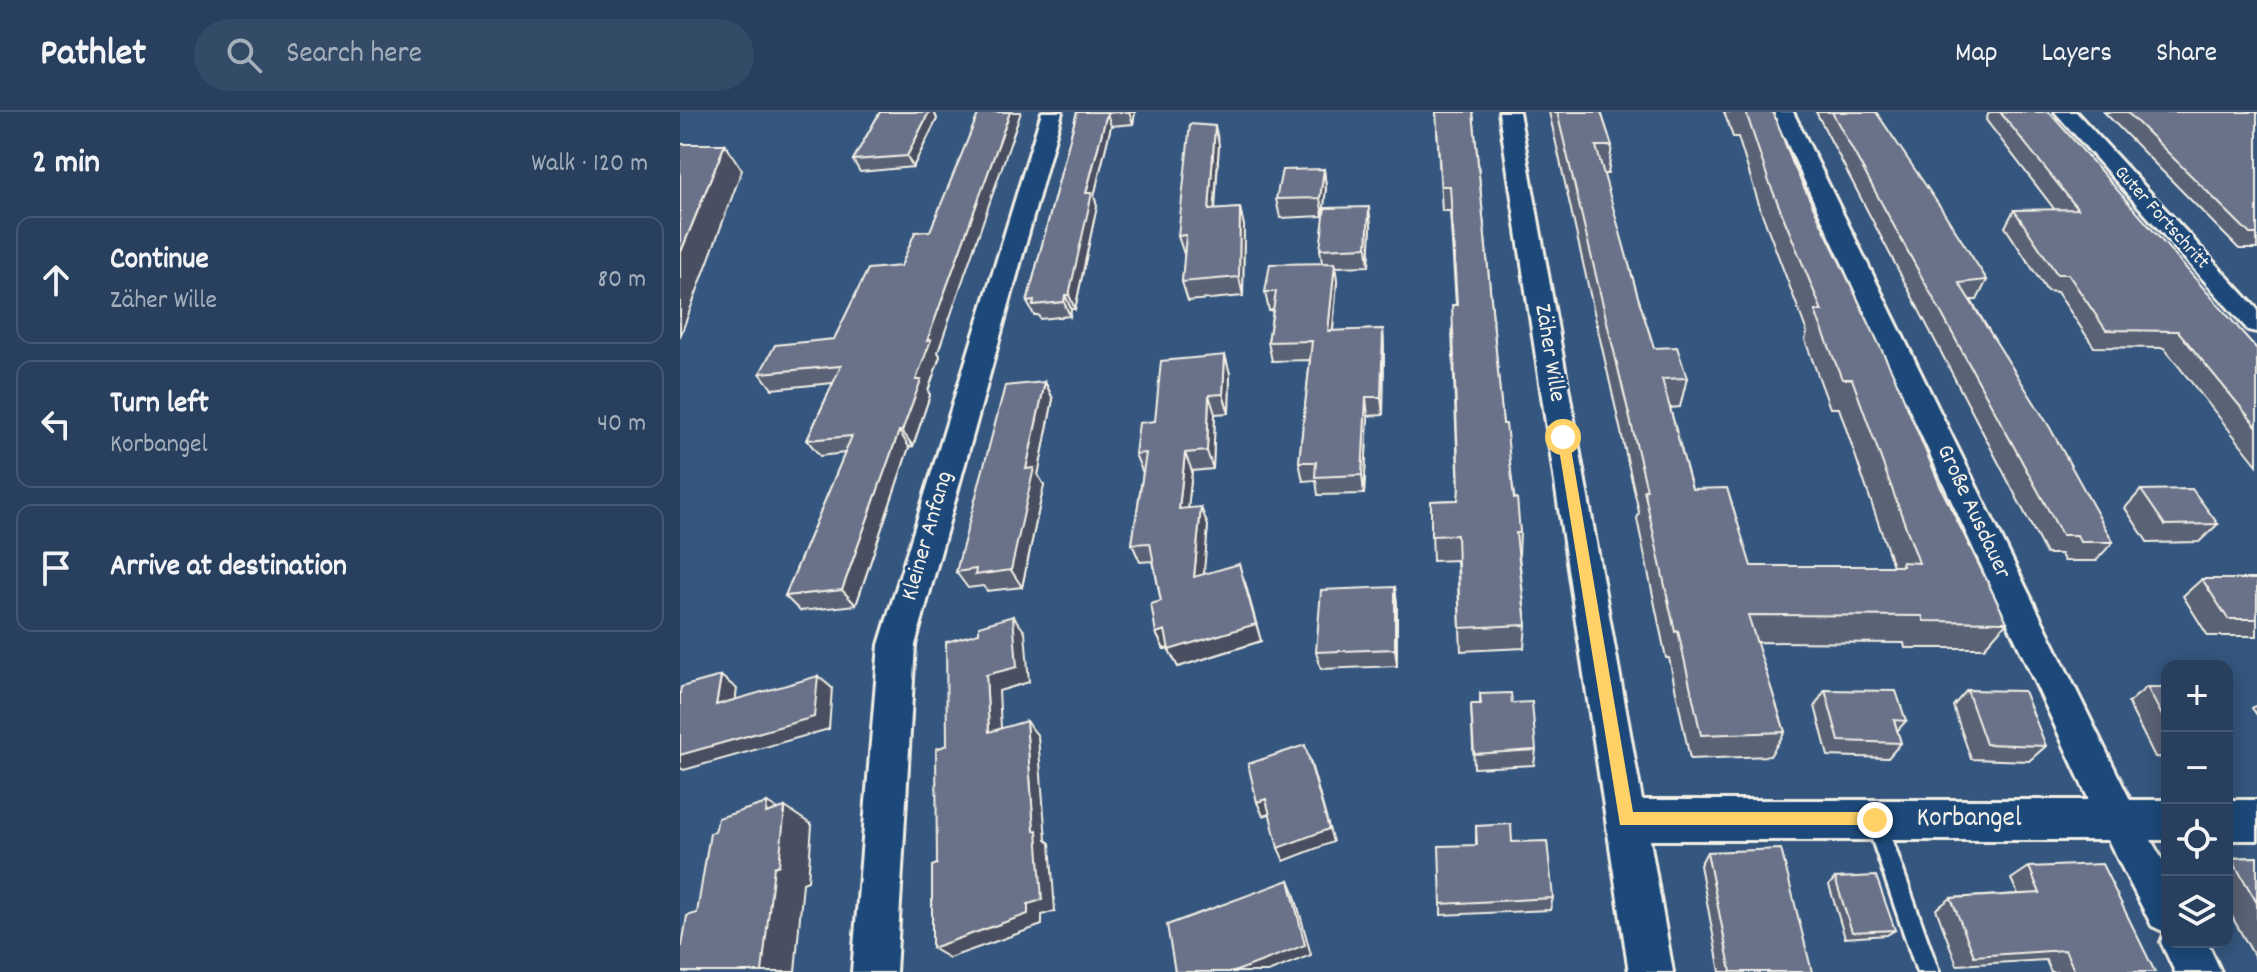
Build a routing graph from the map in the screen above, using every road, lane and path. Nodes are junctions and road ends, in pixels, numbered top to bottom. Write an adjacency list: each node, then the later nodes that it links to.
1 (1052, 112): 14 (street, Kleiner Anfang)
2 (1509, 112): 6 (street, Zäher Wille)
3 (1783, 112): 8 (street, Große Ausdauer)
4 (2065, 112): 5 (street, Guter Fortschritt)
5 (2257, 324)
6 (1626, 820): 7 (street, Korbangel); 15 (street, Zäher Wille)
7 (1875, 820): 8 (street, Korbangel); 16 (lane)
8 (2119, 820): 9 (street, Korbangel); 12 (street, Große Ausdauer)
9 (2161, 820)
10 (2233, 820): 11 (street)
11 (2257, 820)
12 (2161, 900)
13 (2186, 948): 17 (street)
14 (874, 972)
15 (1651, 972)
16 (1928, 972)
17 (2199, 972)

